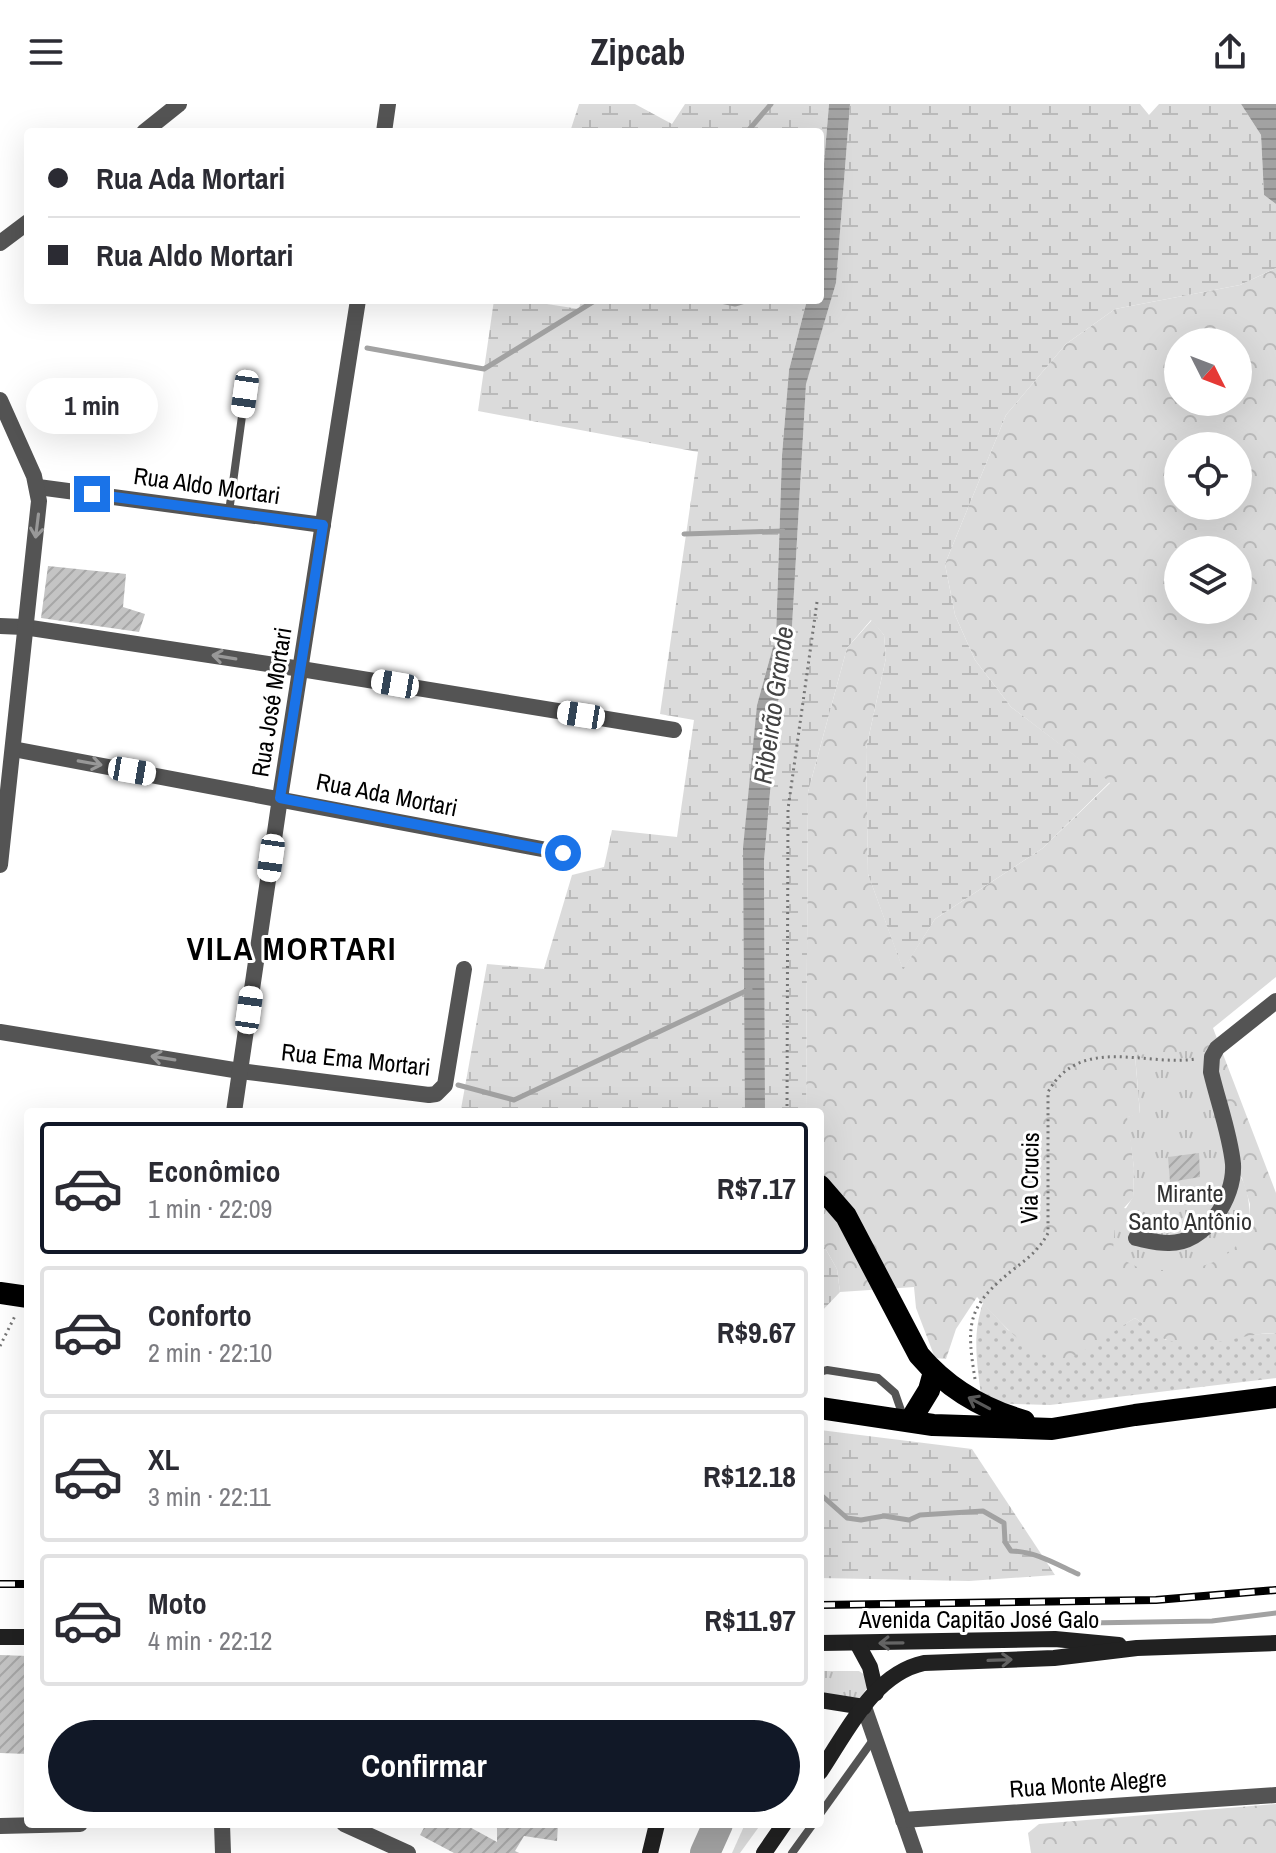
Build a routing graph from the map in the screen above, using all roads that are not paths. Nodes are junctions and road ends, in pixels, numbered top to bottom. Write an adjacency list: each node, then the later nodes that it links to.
1 (179, 104): 3 (street)
2 (388, 104): 4 (street)
3 (149, 128)
4 (385, 128)
5 (24, 225): 6 (street)
6 (0, 243)
7 (357, 304): 12 (street, Rua José Mortari)
8 (245, 394): 11 (lane)
9 (0, 400): 10 (street)
10 (38, 487): 11 (street, Rua Aldo Mortari); 14 (street, one-way to 14)
11 (229, 512): 12 (street, Rua Aldo Mortari)
12 (323, 525): 15 (street, Rua José Mortari)
13 (0, 626): 14 (street)
14 (24, 627): 15 (street, one-way to 14); 17 (street)
15 (301, 669): 16 (street); 19 (street, Rua José Mortari)
16 (674, 730)
17 (13, 749): 18 (street); 19 (street, Rua Ada Mortari, one-way to 19)
18 (4, 798): 21 (street)
19 (280, 798): 20 (street, Rua Ada Mortari); 25 (street, Rua José Mortari)
20 (563, 853)
21 (0, 865)
22 (464, 969): 25 (street, Rua Ema Mortari)
23 (1276, 1001): 28 (street)
24 (0, 1032): 25 (street, Rua Ema Mortari, one-way to 24)
25 (240, 1071): 26 (street, Rua José Mortari)
26 (235, 1108)
27 (824, 1191): 32 (highway)
28 (1136, 1238)
29 (0, 1293): 30 (highway)
30 (24, 1296)
31 (824, 1371): 35 (lane)
32 (934, 1372): 35 (highway); 36 (highway, one-way to 32)
33 (1276, 1397): 36 (highway)
34 (824, 1409): 35 (highway)
35 (907, 1421): 36 (highway)
36 (1052, 1429)
37 (0, 1637): 38 (main road)
38 (24, 1637)
39 (824, 1643): 40 (main road, Avenida Capitão José Galo)
40 (857, 1643): 42 (main road, Avenida Capitão José Galo, one-way to 40); 43 (main road)
41 (1276, 1643): 42 (main road, Avenida Capitão José Galo)
42 (1137, 1648): 43 (main road, Avenida Capitão José Galo, one-way to 42)
43 (876, 1693): 45 (main road, Avenida Capitão José Galo)
44 (826, 1701): 45 (main road); 46 (main road)
45 (864, 1707): 46 (main road, Avenida Capitão José Galo); 47 (street)
46 (852, 1725): 48 (main road, Avenida Capitão José Galo)
47 (874, 1739): 50 (lane); 51 (street)
48 (824, 1766)
49 (1276, 1795): 51 (street, Rua Monte Alegre)
50 (824, 1808)
51 (903, 1820): 65 (street)
52 (24, 1825): 53 (street)
53 (0, 1826)
54 (222, 1828): 61 (street)
55 (350, 1828): 59 (street)
56 (658, 1828): 60 (main road)
57 (781, 1828): 63 (main road)
58 (810, 1828): 64 (lane)
59 (381, 1847): 62 (street)
60 (652, 1849)
61 (223, 1853)
62 (408, 1853)
63 (764, 1853)
64 (792, 1853)
65 (915, 1853)

